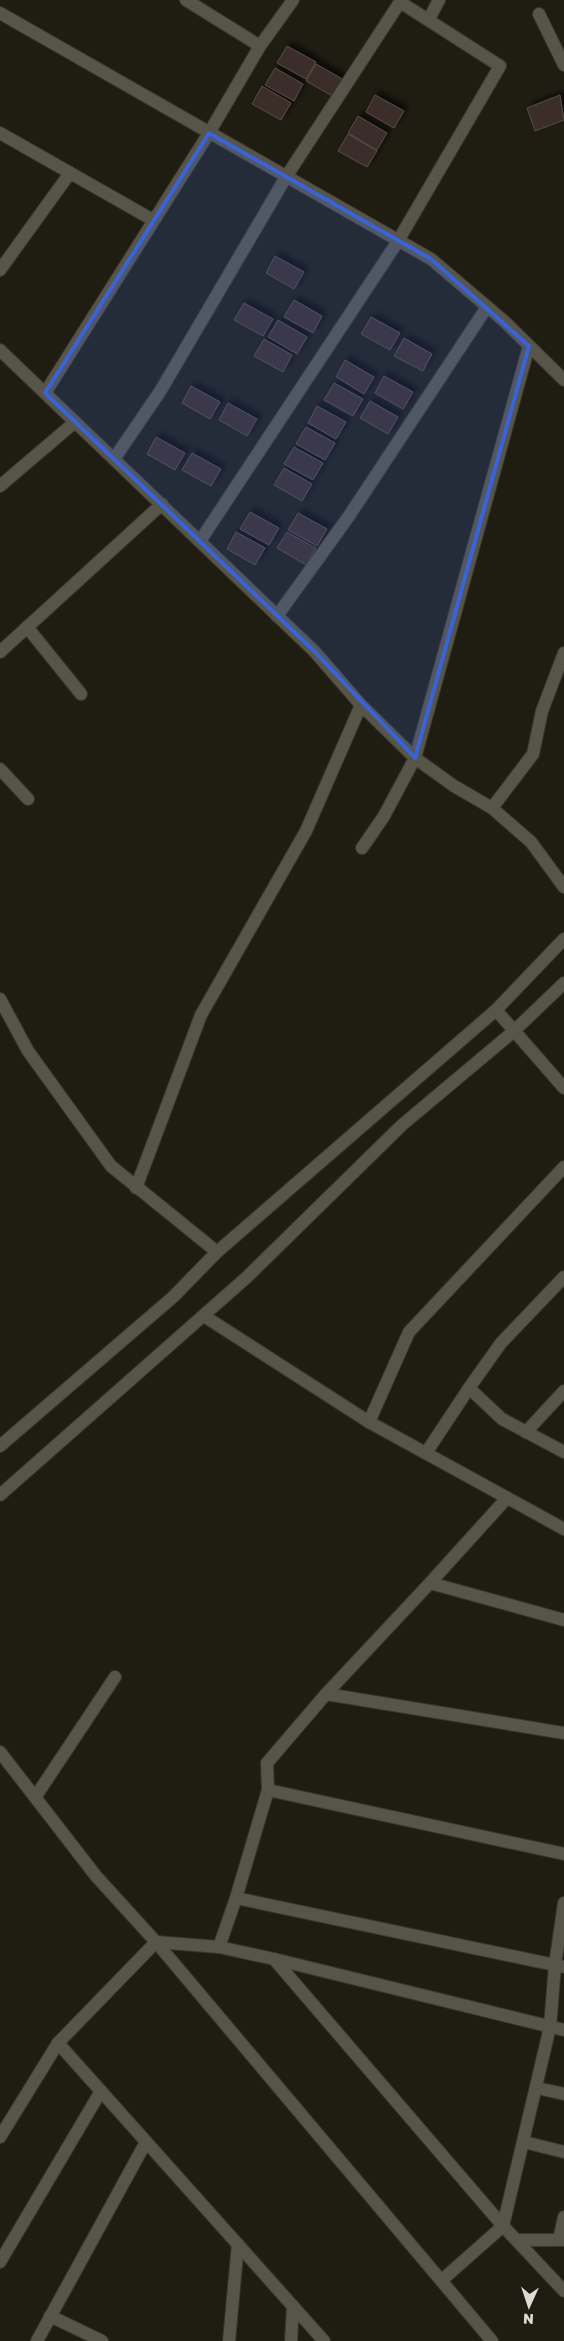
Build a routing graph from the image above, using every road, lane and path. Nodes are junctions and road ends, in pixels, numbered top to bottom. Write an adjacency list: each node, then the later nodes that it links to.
1 (186, 0): 8 (street)
2 (293, 0): 8 (street)
3 (439, 0): 7 (street)
4 (399, 1): 7 (street); 13 (street)
5 (0, 13): 11 (street)
6 (539, 14): 9 (street)
7 (429, 19): 15 (street)
8 (260, 46): 11 (street)
9 (564, 65)
10 (0, 133): 12 (street)
11 (208, 133): 13 (street); 14 (street)
12 (70, 173): 14 (street); 16 (street)
13 (286, 177): 15 (street); 23 (street)
14 (153, 220): 21 (street)
15 (398, 241): 17 (street); 26 (street)
16 (0, 270)
17 (487, 307): 18 (street); 27 (street)
18 (529, 346): 20 (street); 33 (street)
19 (0, 350): 21 (street)
20 (564, 380)
21 (45, 393): 22 (street)
22 (75, 422): 23 (street); 24 (street)
23 (114, 460): 25 (street)
24 (0, 486)
25 (162, 504): 26 (street); 28 (street)
26 (200, 541): 27 (street)
27 (277, 616): 32 (street)
28 (27, 627): 29 (street); 31 (street)
29 (0, 652)
30 (564, 652): 36 (street)
31 (81, 694)
32 (361, 705): 33 (street); 46 (street)
33 (415, 758): 36 (street); 37 (street)
34 (0, 769): 35 (street)
35 (28, 799)
36 (492, 808): 38 (street)
37 (362, 848)
38 (564, 887)
39 (564, 940): 42 (street)
40 (564, 983): 43 (street)
41 (0, 999): 46 (street)
42 (496, 1010): 43 (street); 47 (street)
43 (514, 1032): 44 (street); 49 (street)
44 (564, 1088)
45 (564, 1167): 52 (street)
46 (136, 1188): 47 (street)
47 (217, 1252): 54 (street)
48 (564, 1277): 50 (street)
49 (204, 1316): 52 (street); 57 (street)
50 (469, 1388): 53 (street); 55 (street)
51 (564, 1391): 53 (street)
52 (369, 1422): 55 (street)
53 (526, 1432): 56 (street)
54 (0, 1446)
55 (426, 1452): 58 (street)
56 (564, 1452)
57 (0, 1495)
58 (507, 1498): 59 (street); 60 (street)
59 (562, 1525)
60 (430, 1583): 61 (street); 63 (street)
61 (564, 1620)
62 (115, 1676): 67 (street)
63 (326, 1694): 64 (street); 66 (street)
64 (564, 1733)
65 (0, 1752): 67 (street)
66 (268, 1790): 68 (street); 69 (street)
67 (36, 1796): 71 (street)
68 (564, 1854)
69 (236, 1898): 72 (street); 74 (street)
70 (564, 1902): 74 (street)
71 (156, 1942): 72 (street); 77 (street); 91 (street)
72 (218, 1948): 73 (street)
73 (274, 1959): 75 (street); 86 (street)
74 (560, 1966): 75 (street)
75 (550, 2027): 76 (street); 78 (street)
76 (564, 2030)
77 (58, 2043): 79 (street); 81 (street)
78 (537, 2088): 80 (street); 83 (street)
79 (101, 2091): 82 (street); 90 (street)
80 (564, 2094)
81 (0, 2137)
82 (146, 2142): 89 (street); 94 (street)
83 (524, 2142): 84 (street); 86 (street)
84 (564, 2152)
85 (564, 2217): 88 (street)
86 (504, 2226): 87 (street); 91 (street)
87 (516, 2240): 88 (street); 92 (street)
88 (561, 2240)
89 (238, 2244): 93 (street); 97 (street)
90 (0, 2262)
91 (442, 2280): 100 (street)
92 (564, 2290)
93 (293, 2306): 98 (street); 99 (street)
94 (50, 2316): 95 (street); 96 (street)
95 (37, 2341)
96 (102, 2341)
97 (229, 2341)
98 (291, 2341)
99 (324, 2341)
100 (492, 2341)

